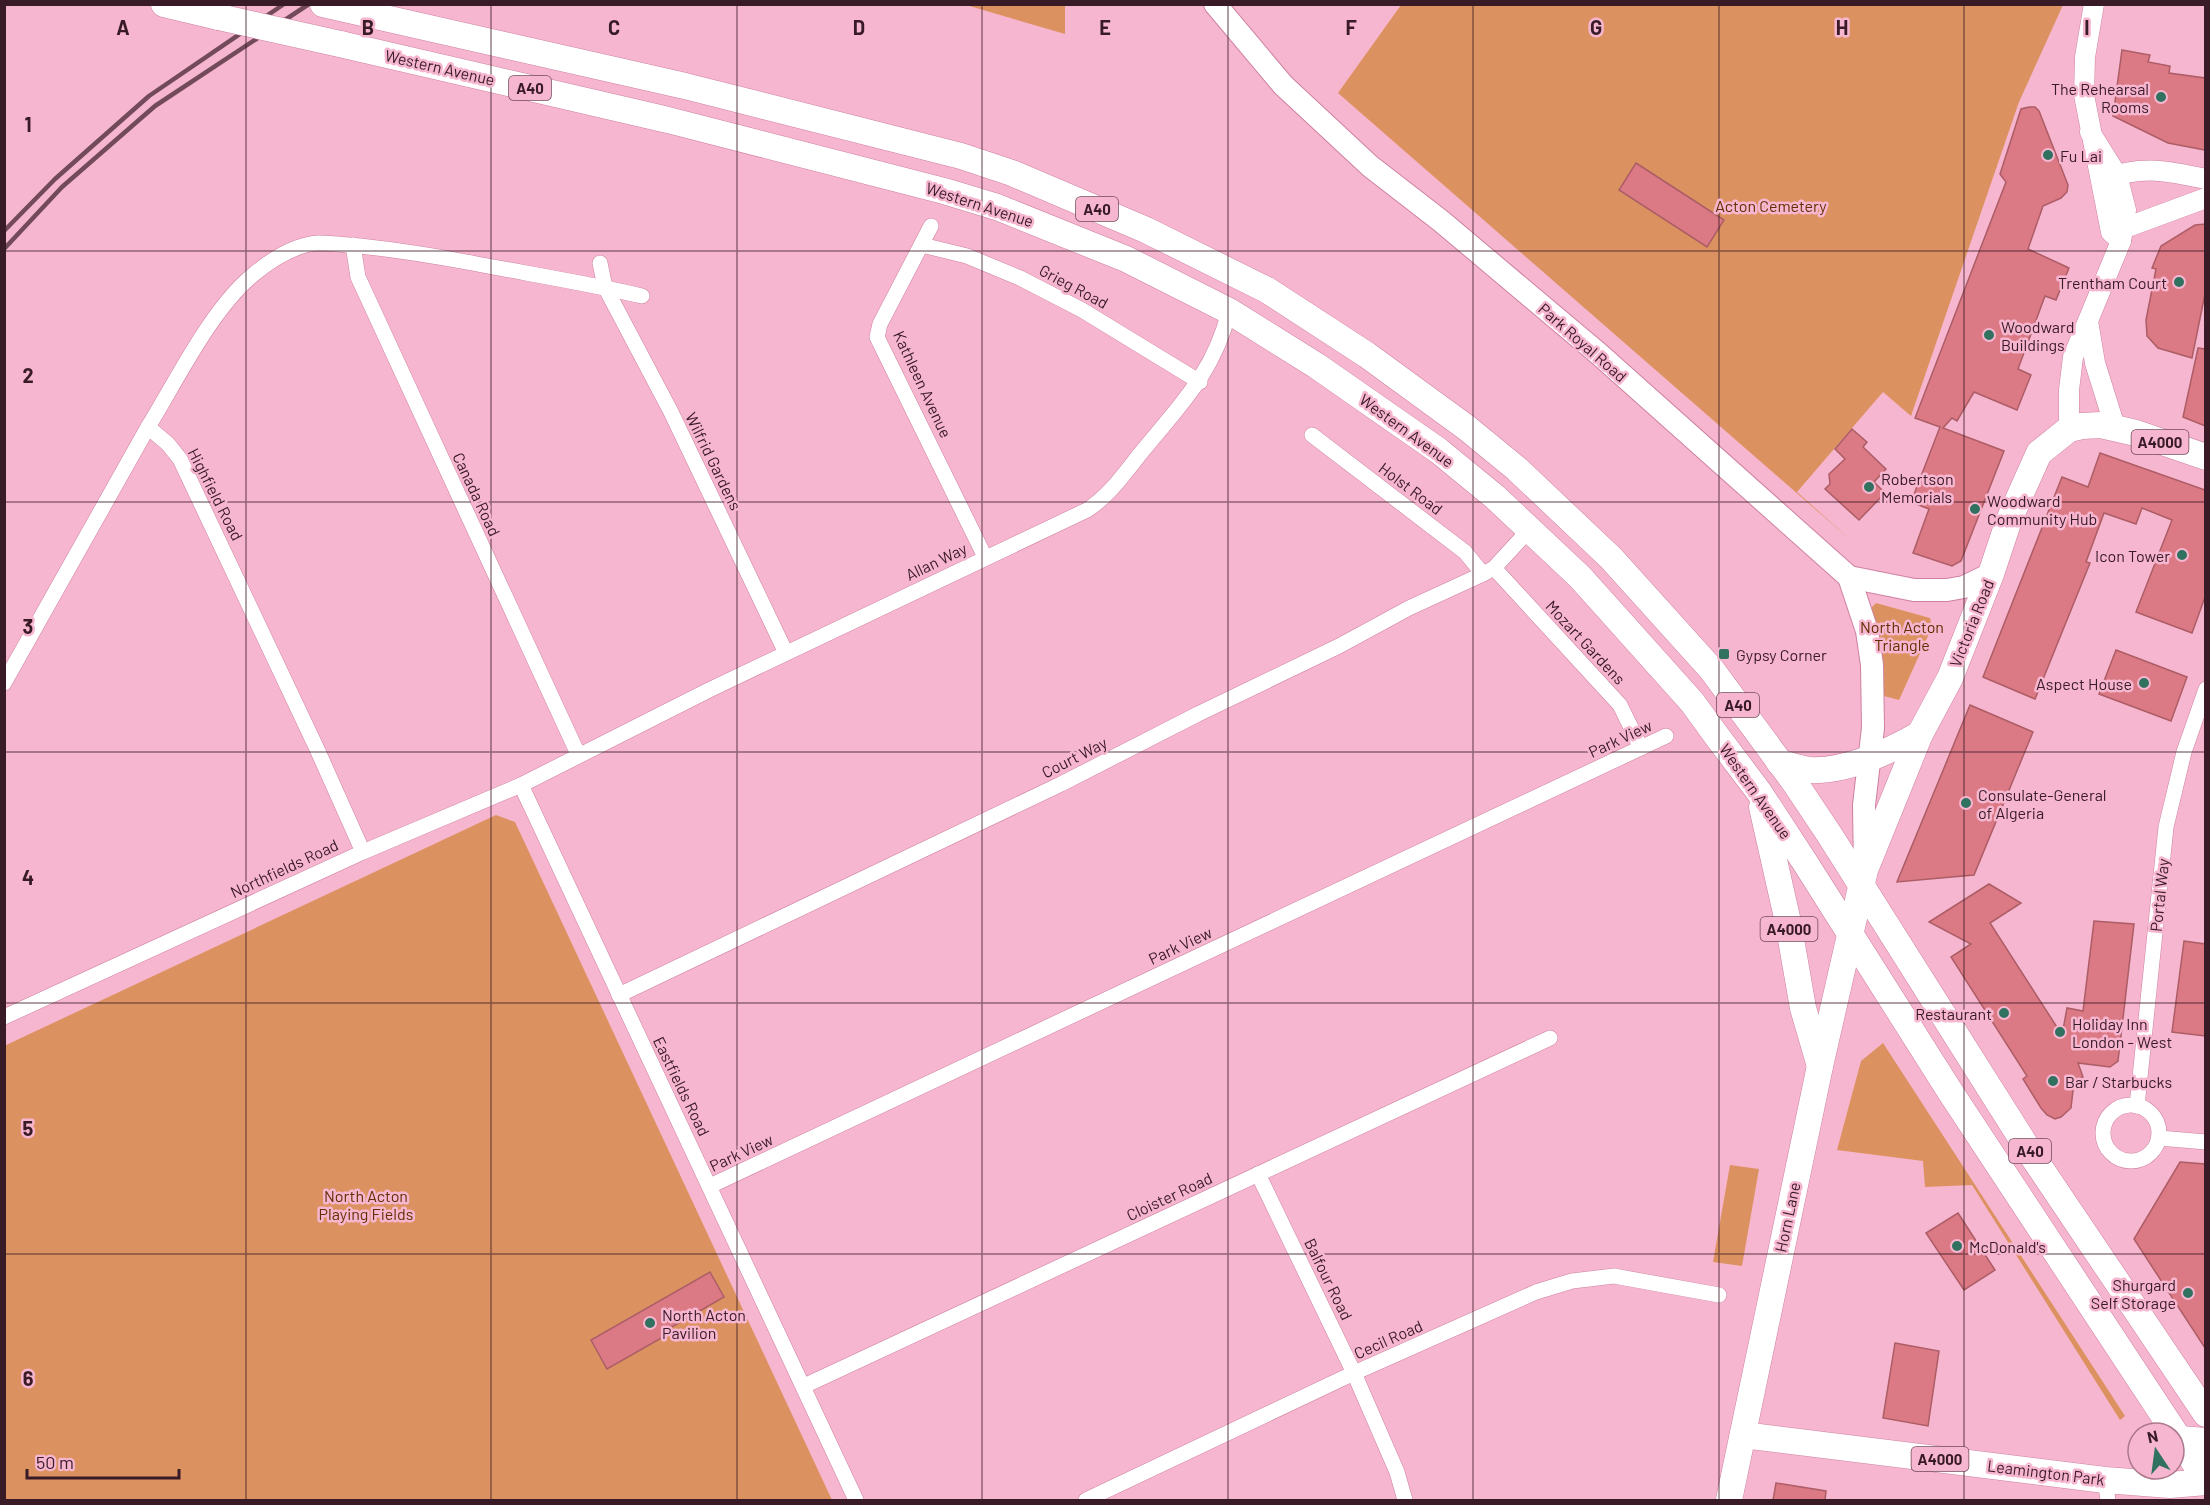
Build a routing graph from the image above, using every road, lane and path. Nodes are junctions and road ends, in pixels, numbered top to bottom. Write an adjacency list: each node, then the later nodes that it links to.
1 (164, 4): 15 (main road, Western Avenue / A40, bridge)
2 (322, 4): 36 (main road, A40)
3 (1215, 4): 27 (main road, Park Royal Road)
4 (2094, 4): 5 (street)
5 (2109, 177): 6 (street); 9 (street); 9 (street)
6 (2205, 179)
7 (2205, 198): 9 (street)
8 (931, 226): 11 (street, Kathleen Avenue)
9 (2121, 235): 16 (street)
10 (353, 245): 13 (street); 18 (street); 34 (street, Canada Road)
11 (922, 245): 17 (street, Grieg Road); 24 (street, Kathleen Avenue)
12 (600, 263): 13 (street, Wilfrid Gardens)
13 (605, 287): 14 (street); 28 (street, Wilfrid Gardens)
14 (642, 296)
15 (1229, 311): 17 (street, Allan Way); 23 (main road, Western Avenue / A40)
16 (2088, 318): 19 (street); 20 (street)
17 (1200, 382): 24 (street, Allan Way)
18 (148, 427): 29 (street); 39 (street, Highfield Road)
19 (2115, 427): 20 (main road, A4000); 22 (main road, A4000)
20 (2069, 429): 26 (main road, Victoria Road / A4000)
21 (1312, 435): 25 (street, Holst Road)
22 (2205, 457)
23 (1529, 530): 25 (street, Court Way); 38 (main road, Western Avenue / A40)
24 (985, 557): 28 (street, Allan Way)
25 (1488, 571): 33 (street, Mozart Gardens); 42 (street, Court Way)
26 (1990, 574): 27 (main road); 31 (main road, Victoria Road / A4000)
27 (1849, 577): 35 (main road)
28 (786, 653): 34 (street, Allan Way)
29 (4, 683)
30 (2205, 689): 46 (street, Portal Way)
31 (1920, 734): 35 (main road); 40 (main road, Victoria Road / A4000)
32 (1666, 736): 33 (street, Park View)
33 (1641, 748): 50 (street, Park View)
34 (578, 754): 37 (street, Northfields Road)
35 (1868, 758): 36 (main road); 40 (main road)
36 (1779, 762): 40 (main road, A40)
37 (521, 785): 39 (street, Northfields Road); 42 (street, Eastfields Road)
38 (1759, 792): 41 (main road, Western Avenue / A40); 45 (main road, A4000)
39 (363, 852): 43 (street, Northfields Road)
40 (1863, 876): 41 (main road, Victoria Road / A4000); 54 (main road, A40)
41 (1850, 934): 45 (main road, Horn Lane / A4000); 55 (main road, Western Avenue / A40)
42 (619, 995): 50 (street, Eastfields Road)
43 (4, 1017)
44 (1550, 1038): 49 (street, Cloister Road)
45 (1820, 1066): 56 (main road, Horn Lane / A4000)
46 (2137, 1106): 47 (street); 47 (street)
47 (2159, 1138): 48 (street)
48 (2205, 1142)
49 (1258, 1174): 52 (street, Balfour Road); 53 (street, Cloister Road)
50 (710, 1186): 53 (street, Eastfields Road)
51 (1719, 1295): 52 (street, Cecil Road)
52 (1354, 1374): 64 (street, Cecil Road); 65 (street, Balfour Road)
53 (804, 1386): 63 (street, Eastfields Road)
54 (2205, 1414)
55 (2168, 1421)
56 (1743, 1435): 62 (main road, Leamington Park / A4000); 66 (main road, Horn Lane / A4000)
57 (2186, 1439): 58 (main road)
58 (2205, 1441)
59 (2186, 1449): 60 (main road, Western Avenue / A40)
60 (2205, 1481): 61 (main road, Leamington Park / A4000)
61 (2136, 1482): 62 (main road, Leamington Park / A4000); 67 (main road, A4000)
62 (2106, 1490)
63 (856, 1500)
64 (1086, 1500)
65 (1405, 1500)
66 (1729, 1500)
67 (2163, 1500)

